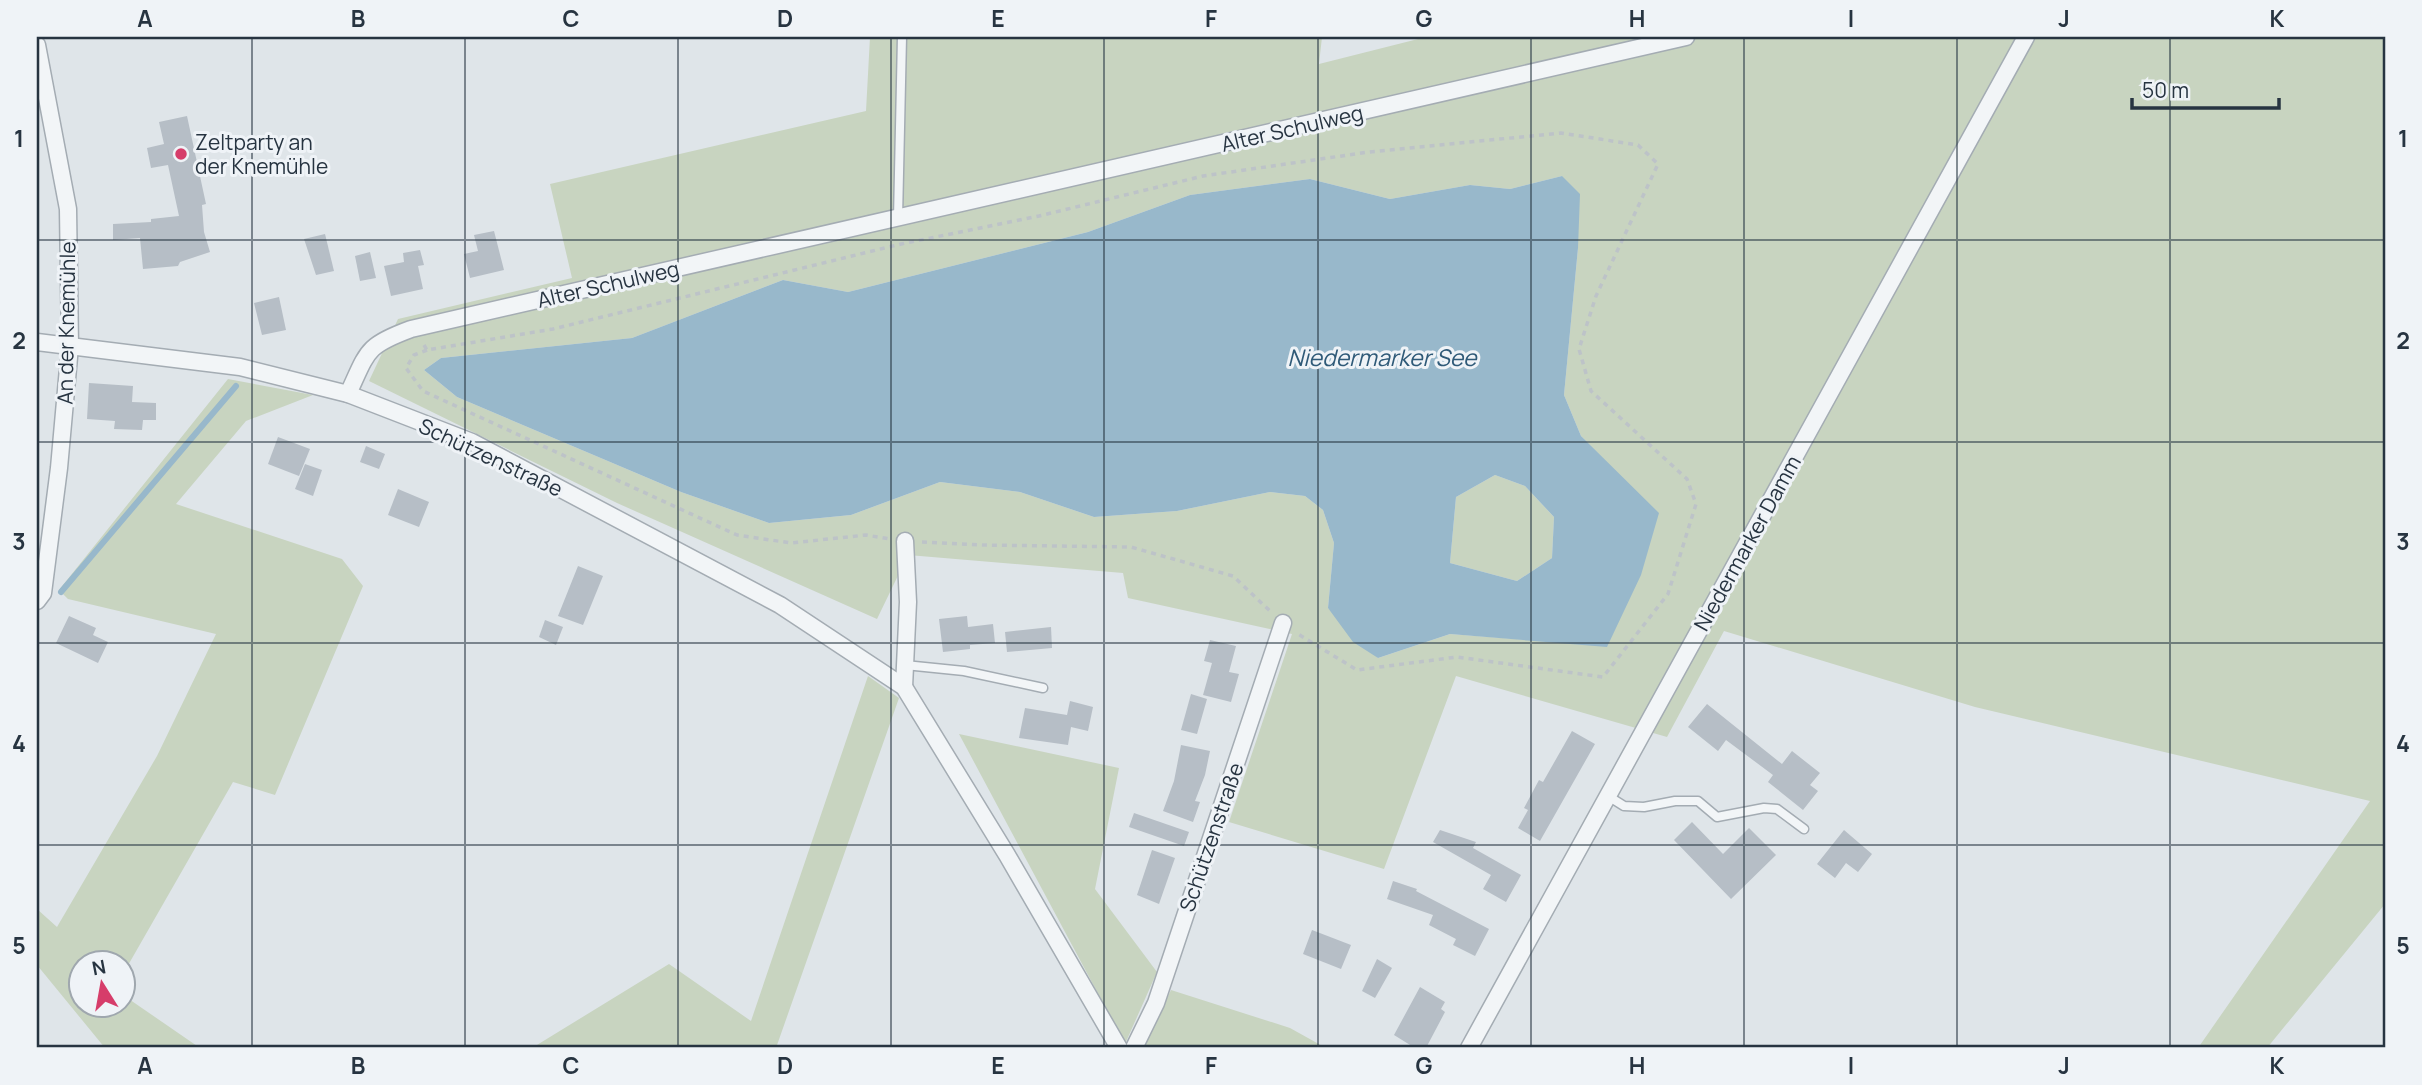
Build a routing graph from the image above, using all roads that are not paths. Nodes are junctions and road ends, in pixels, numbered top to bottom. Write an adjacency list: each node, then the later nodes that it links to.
1 (902, 37): 5 (lane)
2 (1686, 37): 5 (street, Alter Schulweg)
3 (2026, 37): 15 (street, Niedermarker Damm)
4 (37, 45): 7 (street, An der Knemühle)
5 (898, 218): 8 (street, Alter Schulweg)
6 (37, 342): 7 (street, Schützenstraße)
7 (70, 346): 8 (street, Schützenstraße); 10 (street, An der Knemühle)
8 (348, 394): 13 (street, Schützenstraße)
9 (905, 541): 12 (street)
10 (37, 601)
11 (1283, 623): 18 (street, Schützenstraße)
12 (905, 665): 13 (street); 14 (lane)
13 (904, 687): 17 (street, Schützenstraße)
14 (1044, 688)
15 (1608, 796): 16 (lane); 19 (street, Niedermarker Damm)
16 (1804, 829)
17 (1119, 1048)
18 (1134, 1048)
19 (1469, 1048)

